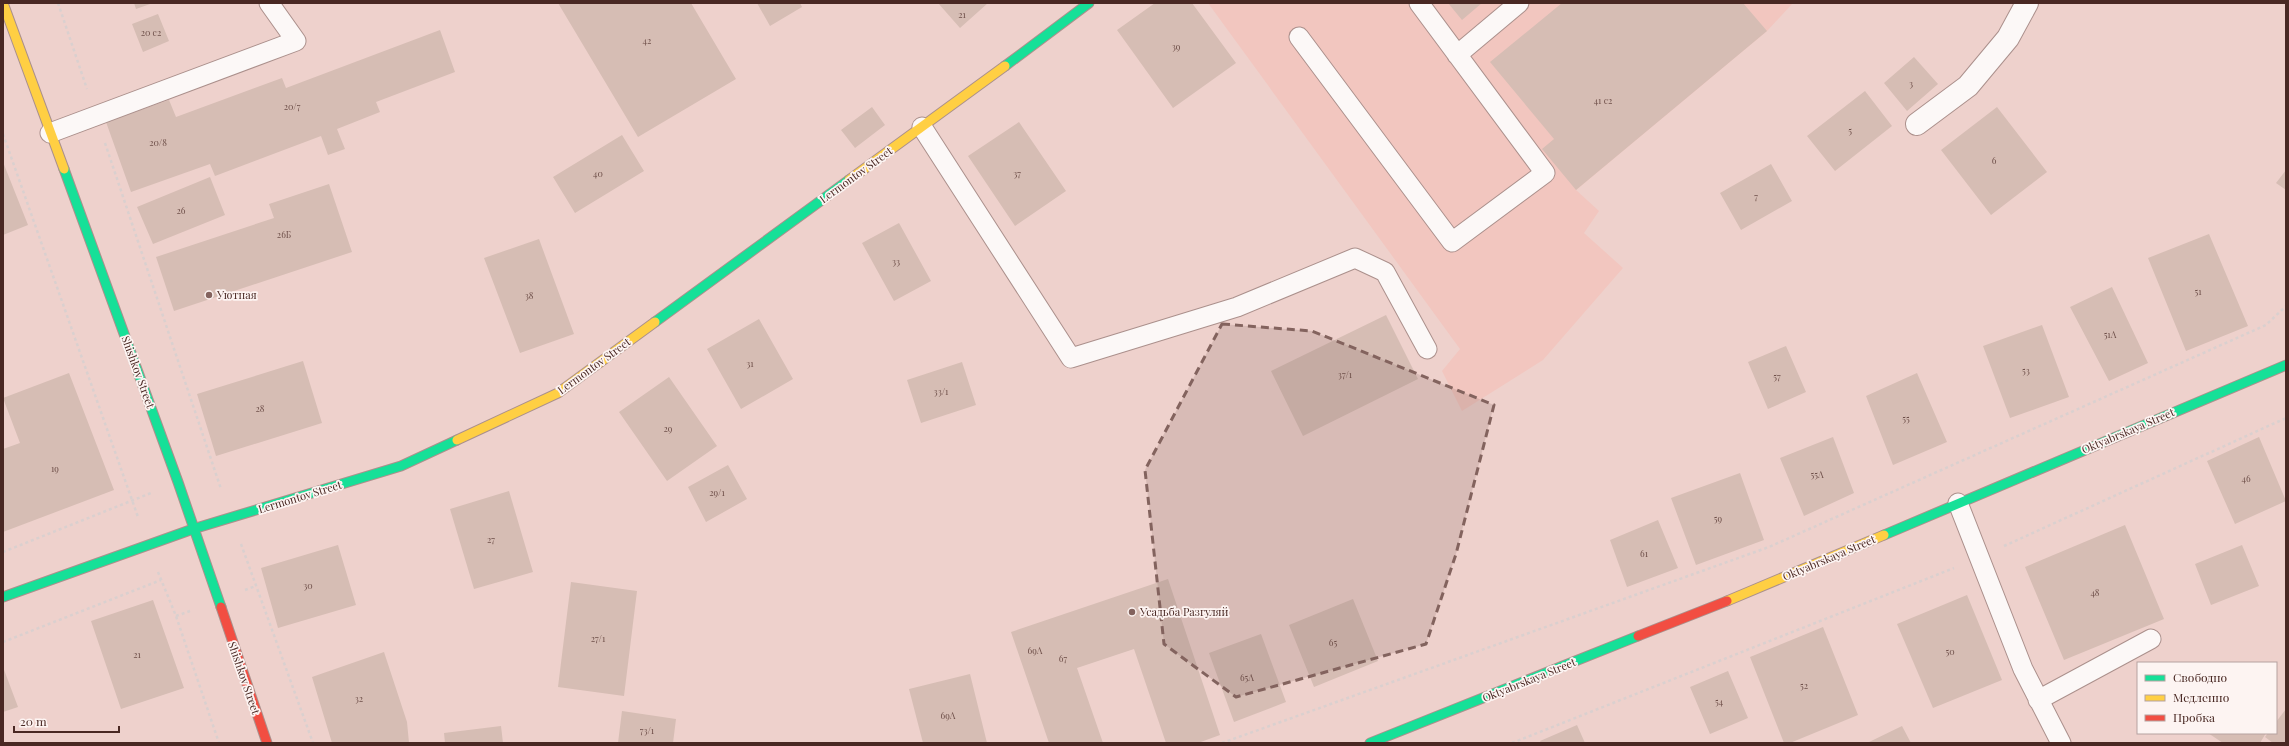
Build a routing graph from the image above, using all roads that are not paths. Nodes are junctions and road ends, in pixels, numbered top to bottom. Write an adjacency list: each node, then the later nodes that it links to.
1 (3, 3): 11 (street, Shishkov Street)
2 (269, 3): 11 (lane)
3 (1089, 3): 10 (street, Lermontov Street)
4 (1419, 3): 8 (lane)
5 (1519, 3): 8 (lane)
6 (2027, 3): 9 (street)
7 (1299, 38): 8 (lane)
8 (1457, 55)
9 (1917, 124)
10 (922, 127): 12 (lane); 15 (street, Lermontov Street)
11 (50, 133): 15 (street, Shishkov Street)
12 (1427, 350)
13 (2286, 364): 14 (street, Oktyabrskaya Street)
14 (1958, 503): 18 (lane); 20 (street, Oktyabrskaya Street)
15 (193, 529): 16 (street, Lermontov Street); 19 (street, Shishkov Street)
16 (3, 597)
17 (2151, 639): 18 (lane)
18 (2038, 700): 21 (lane)
19 (266, 743)
20 (1370, 743)
21 (2061, 743)

